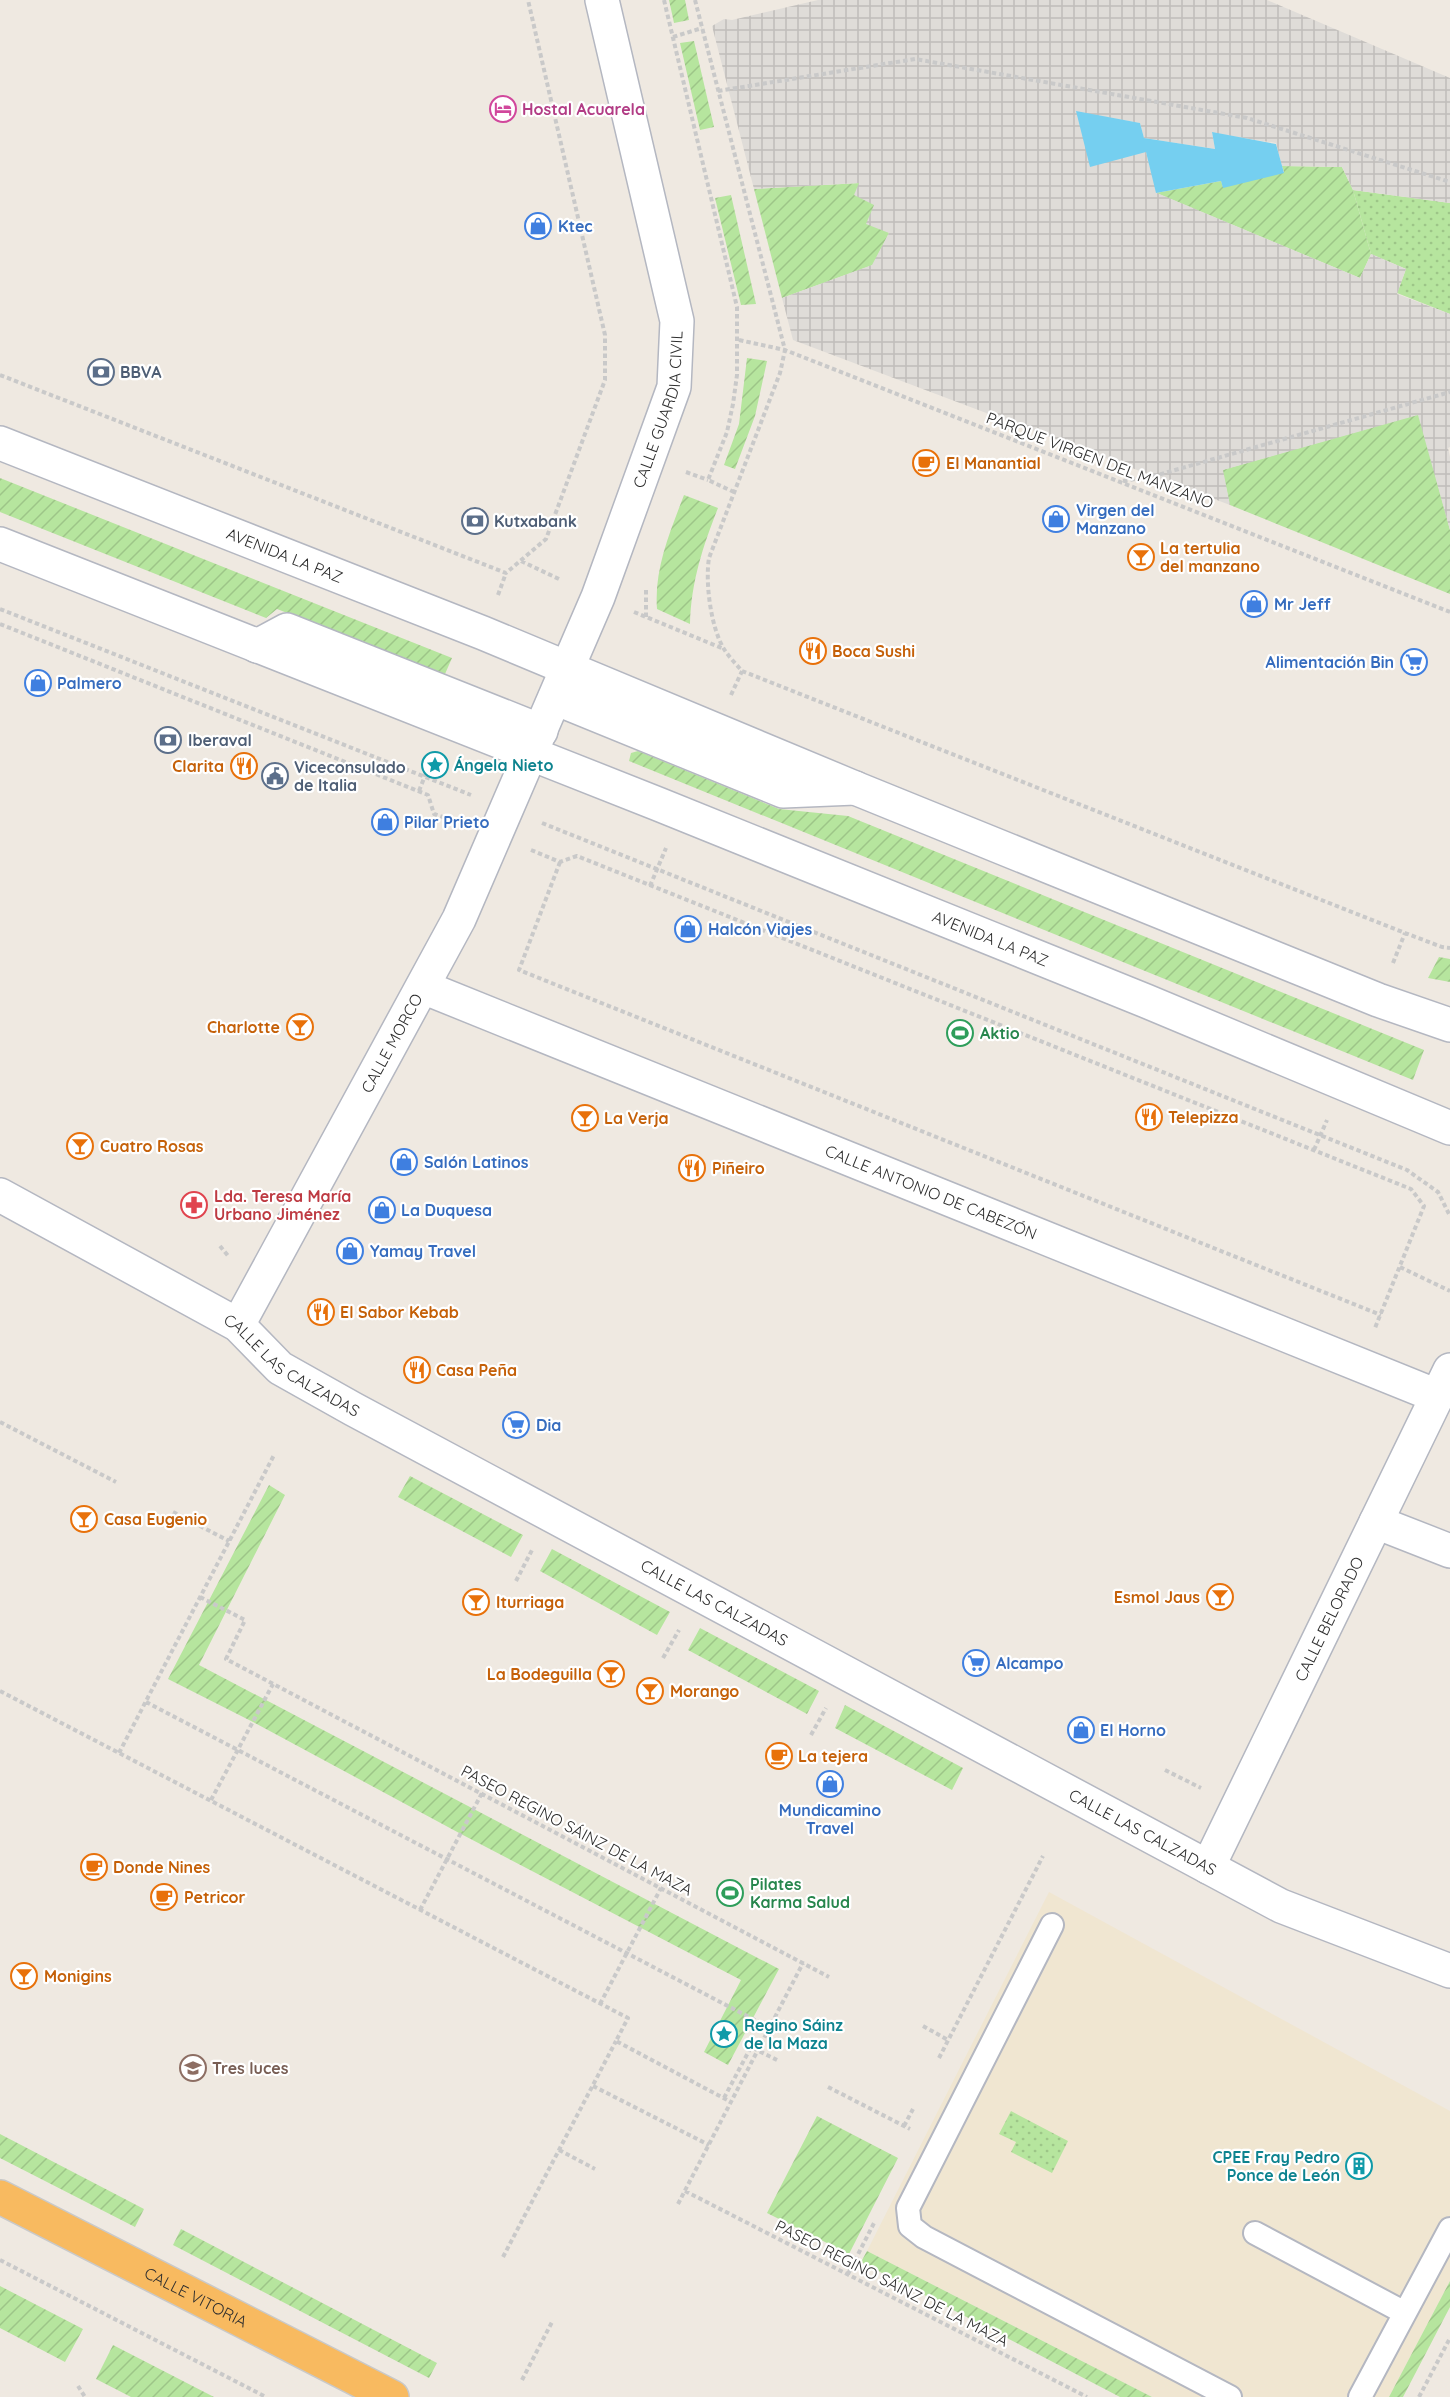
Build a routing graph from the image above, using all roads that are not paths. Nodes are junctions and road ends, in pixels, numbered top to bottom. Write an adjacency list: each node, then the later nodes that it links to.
1 (602, 0): 4 (street, CALLE GUARDIA CIVIL)
2 (0, 443): 4 (street, AVENIDA LA PAZ)
3 (0, 544): 5 (street, AVENIDA LA PAZ)
4 (561, 683): 5 (street); 7 (street, AVENIDA LA PAZ)
5 (536, 742): 6 (street, CALLE MORCO); 8 (street, AVENIDA LA PAZ)
6 (423, 987): 10 (street, CALLE MORCO); 11 (street, CALLE ANTONIO DE CABEZÓN)
7 (1450, 1025)
8 (1450, 1128)
9 (0, 1195): 10 (street, CALLE LAS CALZADAS)
10 (238, 1325): 14 (street, CALLE LAS CALZADAS)
11 (1443, 1383): 12 (street, CALLE BELORADO)
12 (1376, 1522): 13 (street); 14 (street, CALLE BELORADO)
13 (1450, 1551)
14 (1208, 1867): 16 (street, CALLE LAS CALZADAS)
15 (1052, 1925): 22 (lane)
16 (1450, 1971)
17 (0, 2197): 21 (highway, CALLE VITORIA)
18 (1450, 2229): 20 (lane)
19 (1255, 2233): 20 (lane)
20 (1405, 2313): 23 (lane)
21 (392, 2397)
22 (1230, 2397)
23 (1360, 2397)

